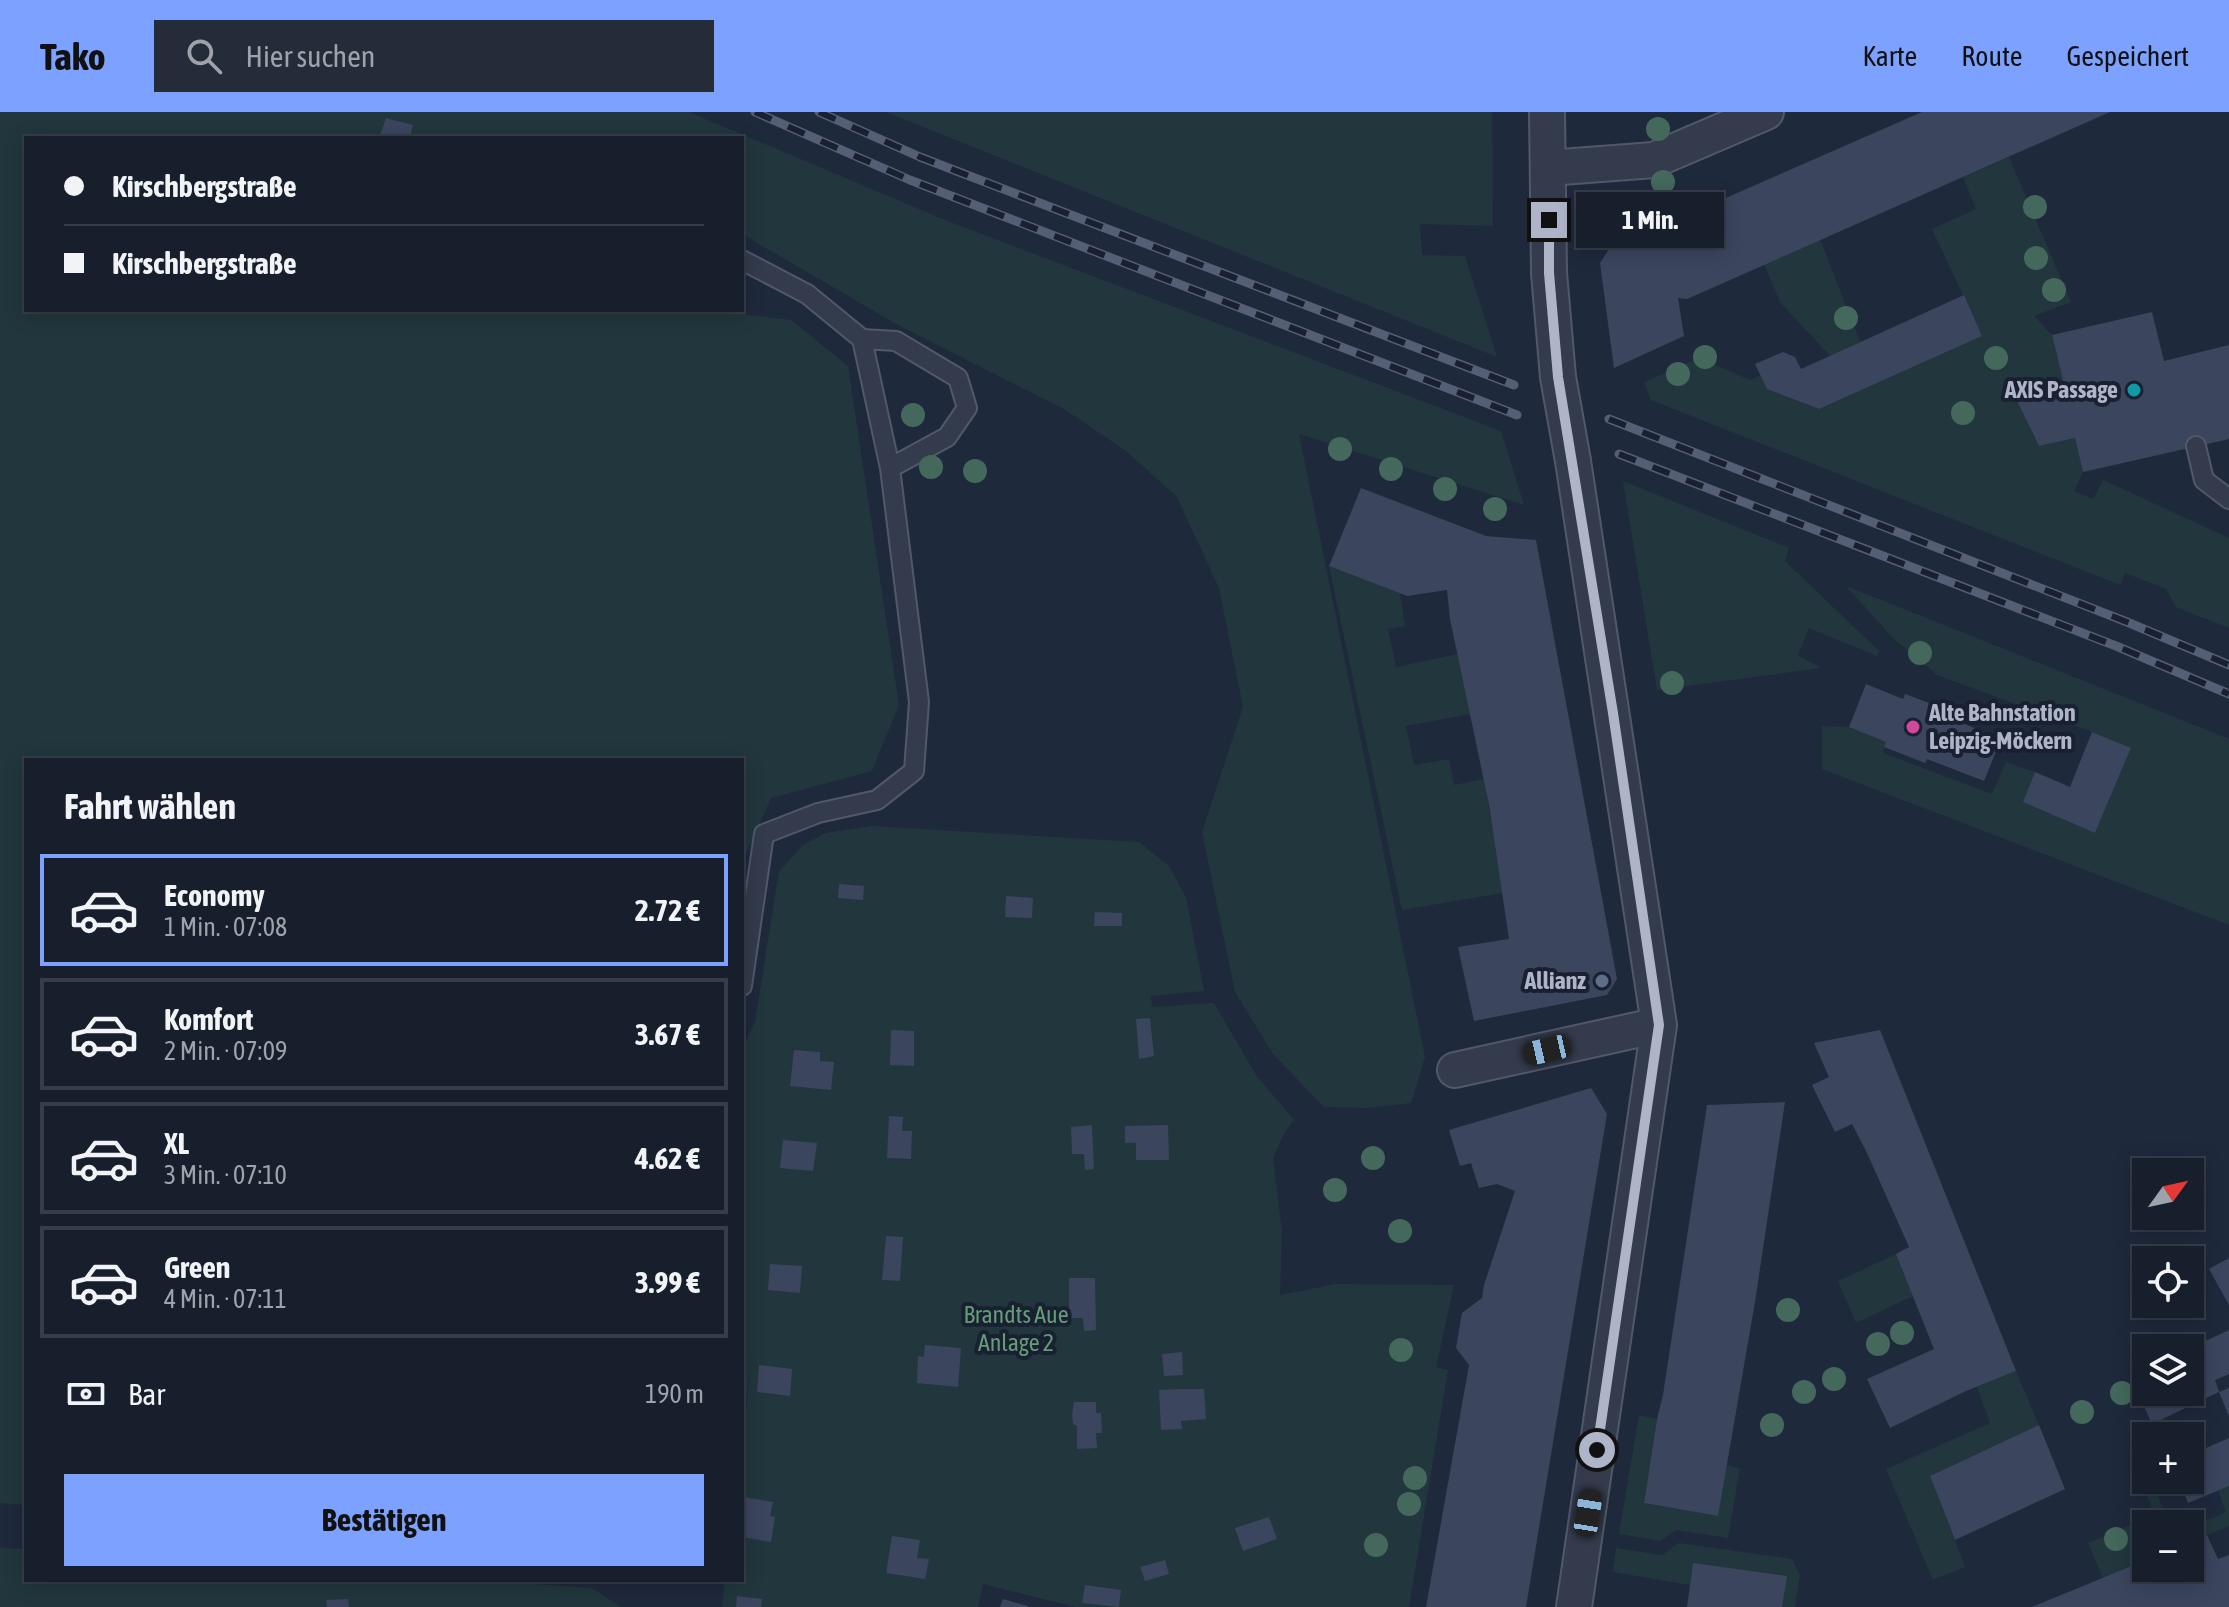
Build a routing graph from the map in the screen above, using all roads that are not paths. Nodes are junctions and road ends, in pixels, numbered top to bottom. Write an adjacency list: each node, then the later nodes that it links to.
1 (1547, 112): 3 (street)
2 (1766, 112): 3 (street)
3 (1548, 168): 10 (street, bridge)
4 (744, 261): 5 (lane)
5 (862, 339): 7 (lane); 7 (lane)
6 (2196, 446): 8 (lane)
7 (890, 468): 9 (lane)
8 (2229, 499)
9 (744, 972)
10 (1659, 1025): 11 (street); 12 (street)
11 (1455, 1070)
12 (1574, 1607)

